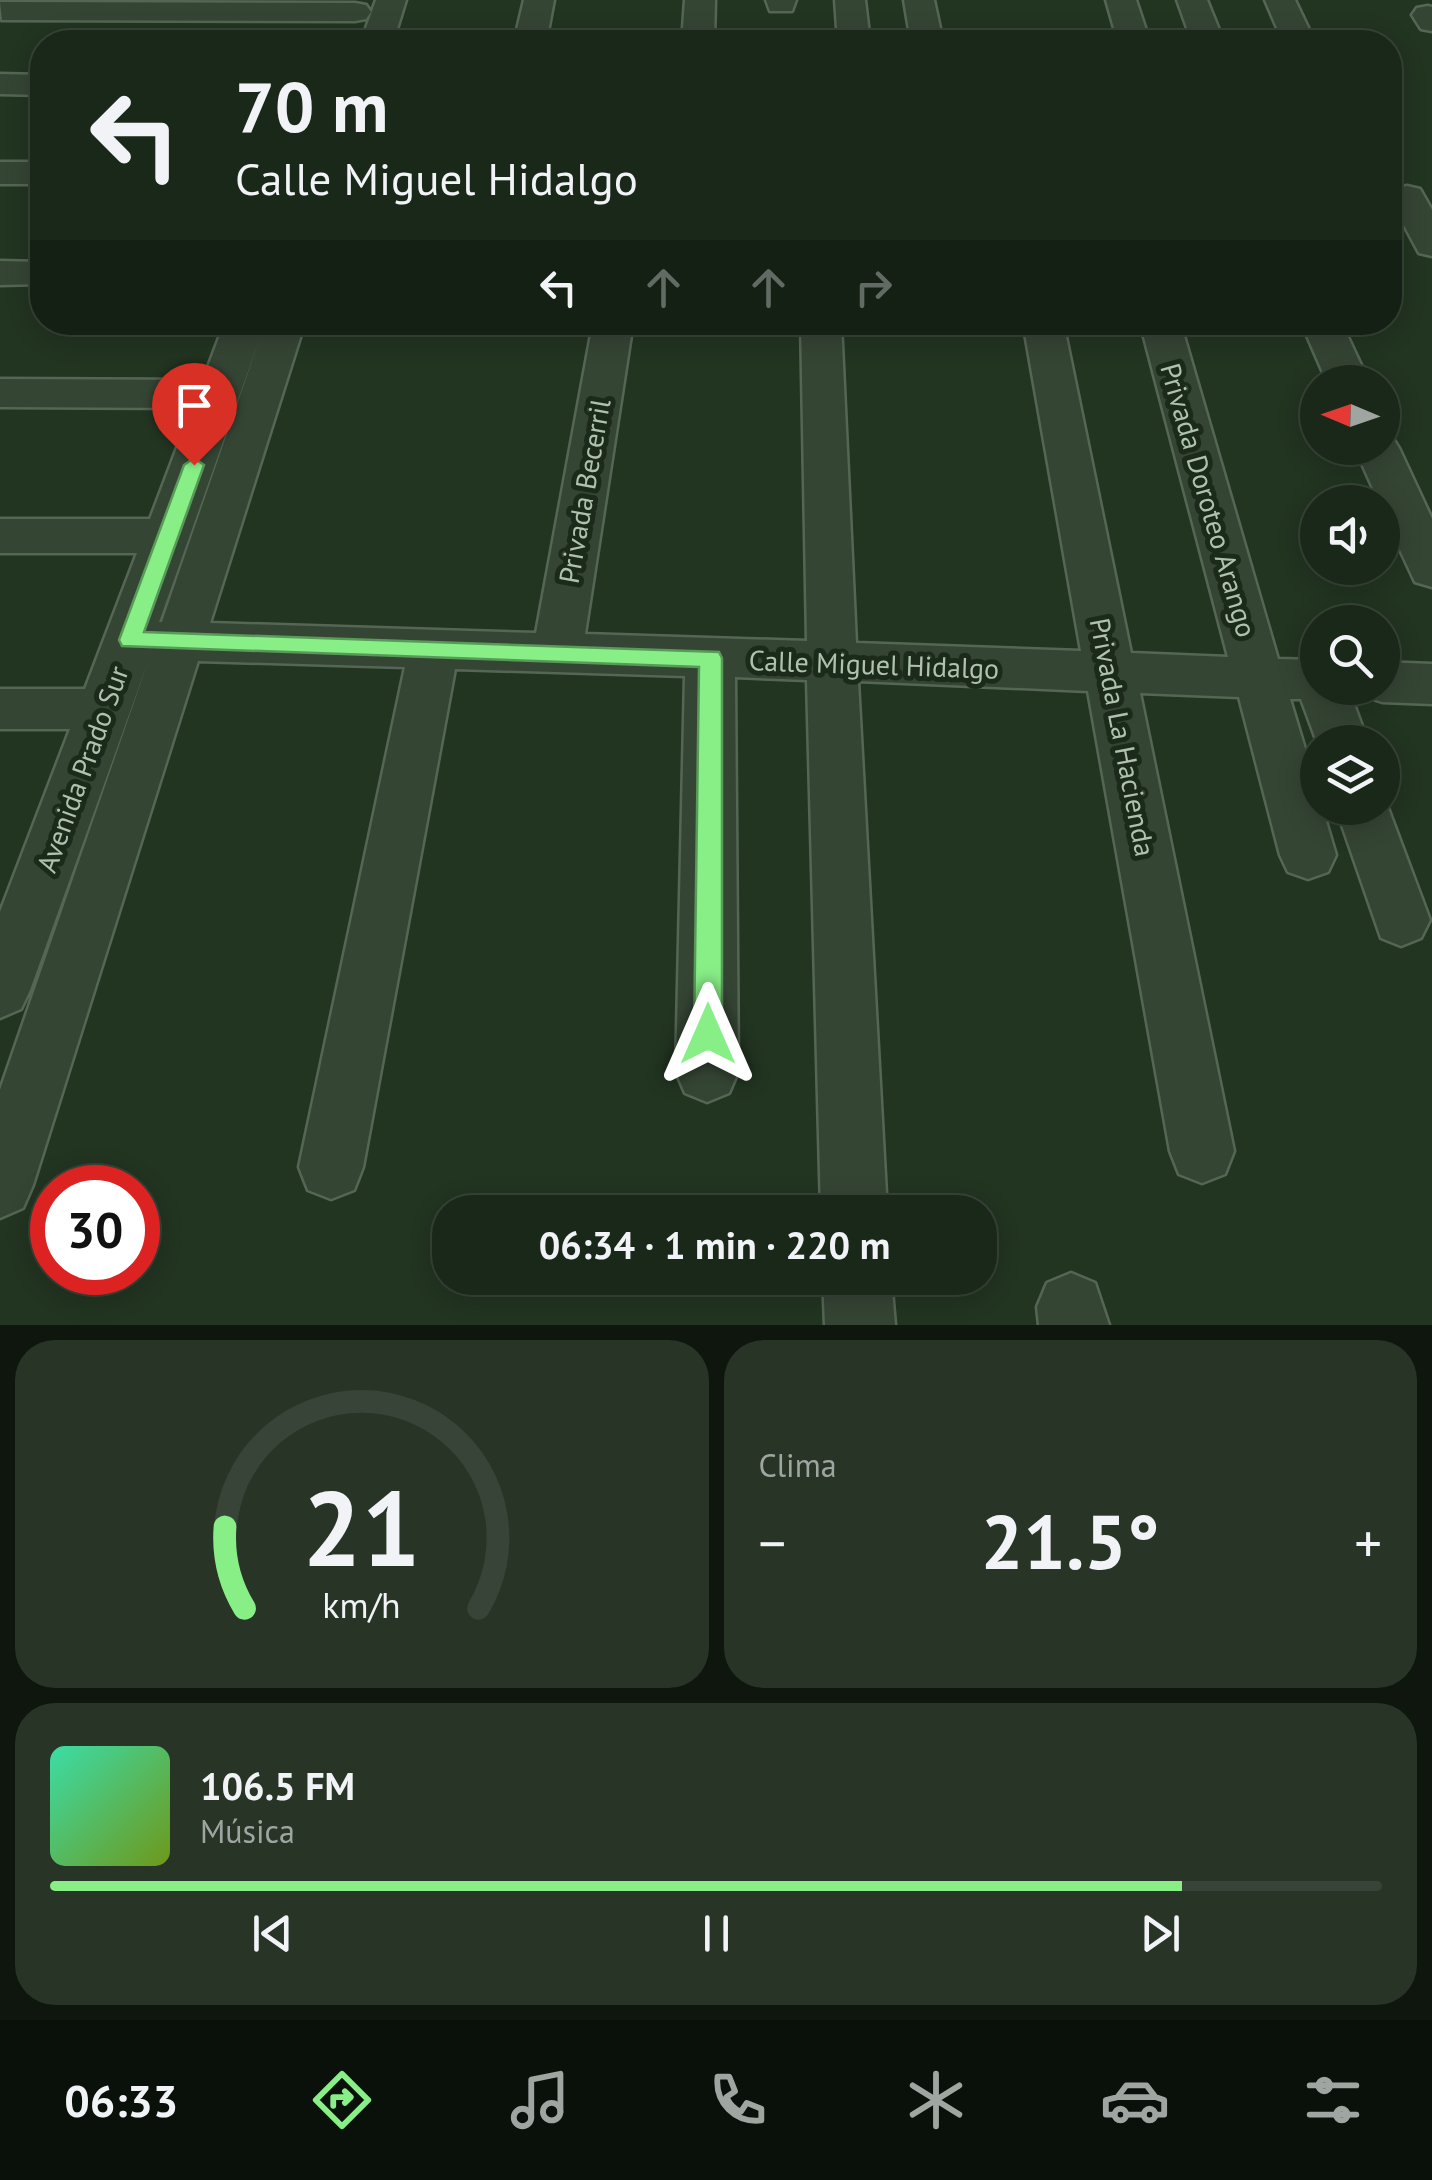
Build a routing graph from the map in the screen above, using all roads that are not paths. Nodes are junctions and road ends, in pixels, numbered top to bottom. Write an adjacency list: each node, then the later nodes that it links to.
1 (391, 0): 12 (street)
2 (539, 0): 13 (street)
3 (700, 0): 14 (street)
4 (850, 0): 15 (street)
5 (919, 0): 16 (street)
6 (1121, 0): 17 (street)
7 (1192, 0): 18 (street)
8 (1280, 0): 19 (street)
9 (357, 6): 10 (street); 11 (street)
10 (2, 10)
11 (349, 30)
12 (381, 30)
13 (533, 30)
14 (699, 30)
15 (853, 30)
16 (925, 30)
17 (1130, 30)
18 (1203, 30)
19 (1294, 30)
20 (0, 84): 21 (street)
21 (30, 85)
22 (0, 173): 23 (street)
23 (30, 173)
24 (1410, 197): 25 (street)
25 (1432, 245)
26 (0, 273): 27 (street)
27 (30, 274)
28 (240, 335): 37 (street, Avenida Prado Sur)
29 (280, 335): 42 (street)
30 (611, 335): 44 (street, Privada Becerril)
31 (821, 335): 46 (street)
32 (1045, 335): 47 (street, Privada La Hacienda)
33 (1164, 335): 48 (street, Privada Doroteo Arango)
34 (1327, 335): 35 (street)
35 (1340, 365)
36 (0, 392): 37 (street)
37 (219, 394): 40 (street, Avenida Prado Sur)
38 (1385, 465): 41 (street)
39 (0, 536): 40 (street)
40 (168, 536): 42 (street, Avenida Prado Sur)
41 (1432, 570)
42 (155, 641): 43 (street, Calle Miguel Hidalgo); 53 (street, Avenida Prado Sur); 62 (street)
43 (434, 648): 44 (street, Calle Miguel Hidalgo); 61 (street)
44 (557, 654): 45 (street, Calle Miguel Hidalgo)
45 (710, 658): 46 (street, Calle Miguel Hidalgo); 59 (street)
46 (832, 660): 47 (street, Calle Miguel Hidalgo); 63 (street)
47 (1112, 673): 48 (street, Calle Miguel Hidalgo); 60 (street, Privada La Hacienda)
48 (1259, 678): 49 (street, Calle Miguel Hidalgo); 55 (street, Privada Doroteo Arango)
49 (1300, 679)
50 (1400, 683): 51 (street)
51 (1432, 684)
52 (0, 709): 53 (street)
53 (104, 709): 57 (street, Avenida Prado Sur)
54 (1369, 825): 56 (street)
55 (1308, 855)
56 (1401, 920)
57 (12, 928): 58 (street, Avenida Prado Sur)
58 (0, 990)
59 (708, 1072)
60 (1202, 1152)
61 (331, 1167)
62 (0, 1186)
63 (853, 1195)
64 (858, 1295): 65 (street)
65 (860, 1325)

